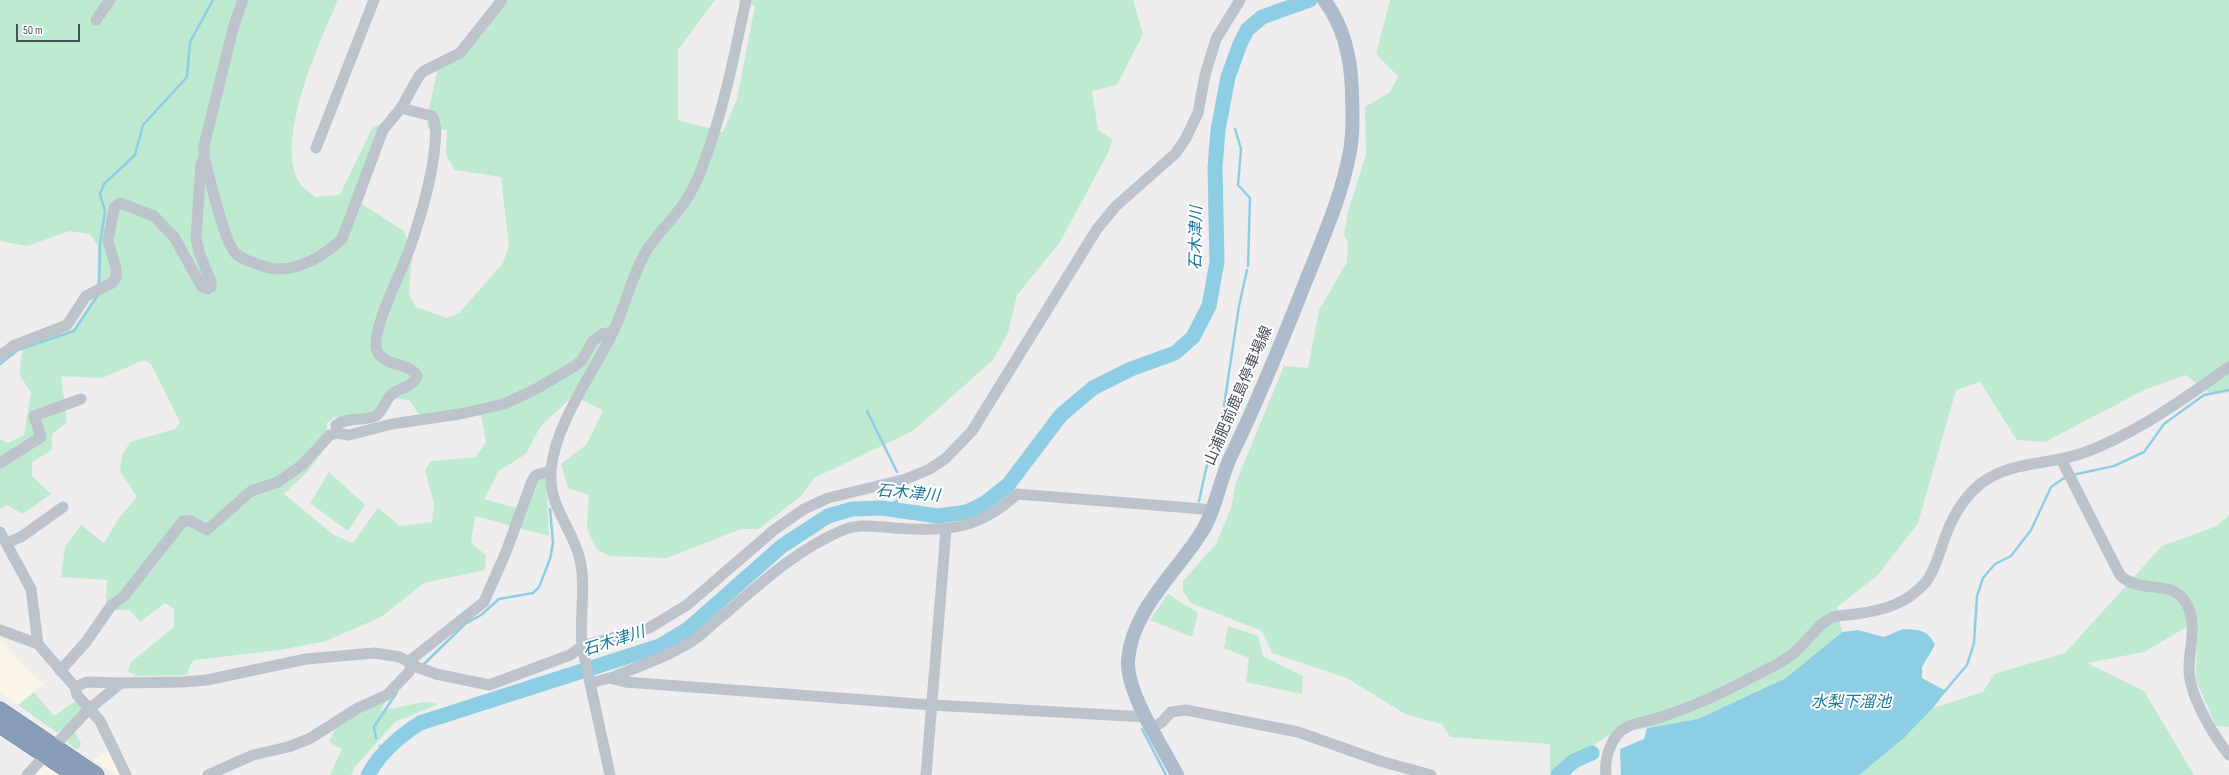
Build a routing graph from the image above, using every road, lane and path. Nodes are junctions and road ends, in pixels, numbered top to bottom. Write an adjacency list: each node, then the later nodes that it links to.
1 (110, 0): 8 (street)
2 (243, 0): 11 (street)
3 (374, 0): 10 (street)
4 (502, 0): 9 (street)
5 (746, 0): 12 (street)
6 (1240, 0): 27 (street)
7 (1327, 4): 21 (main road, 山浦肥前鹿島停車場線)
8 (96, 20)
9 (401, 108): 11 (street); 16 (street)
10 (316, 148)
11 (204, 157): 13 (street)
12 (613, 332): 16 (street); 19 (street)
13 (0, 356)
14 (2229, 367): 18 (street)
15 (81, 399): 17 (street)
16 (337, 434): 29 (street)
17 (0, 463)
18 (2064, 464): 40 (street); 50 (street)
19 (551, 471): 27 (street); 28 (street)
20 (63, 507): 24 (street)
21 (1212, 512): 22 (street); 37 (main road, 山浦肥前鹿島停車場線)
22 (946, 530): 30 (street); 34 (street)
23 (0, 532): 24 (street)
24 (6, 543): 26 (street)
25 (0, 630): 26 (street)
26 (38, 644): 29 (street)
27 (582, 646): 28 (street); 31 (street)
28 (415, 666): 32 (street); 45 (street)
29 (60, 671): 33 (street)
30 (610, 678): 31 (street); 34 (street)
31 (589, 682): 46 (street)
32 (121, 683): 33 (street); 35 (street)
33 (75, 687): 35 (street)
34 (932, 706): 37 (street); 47 (street)
35 (89, 709): 39 (street); 44 (street)
36 (0, 710): 39 (highway)
37 (1149, 722): 48 (main road, 山浦肥前鹿島停車場線); 49 (street)
38 (0, 725): 39 (highway)
39 (48, 750): 41 (street); 42 (highway); 43 (highway)
40 (2229, 756)
41 (27, 775)
42 (74, 775)
43 (96, 775)
44 (126, 775)
45 (208, 775)
46 (610, 775)
47 (926, 775)
48 (1177, 775)
49 (1431, 775)
50 (1606, 775)

